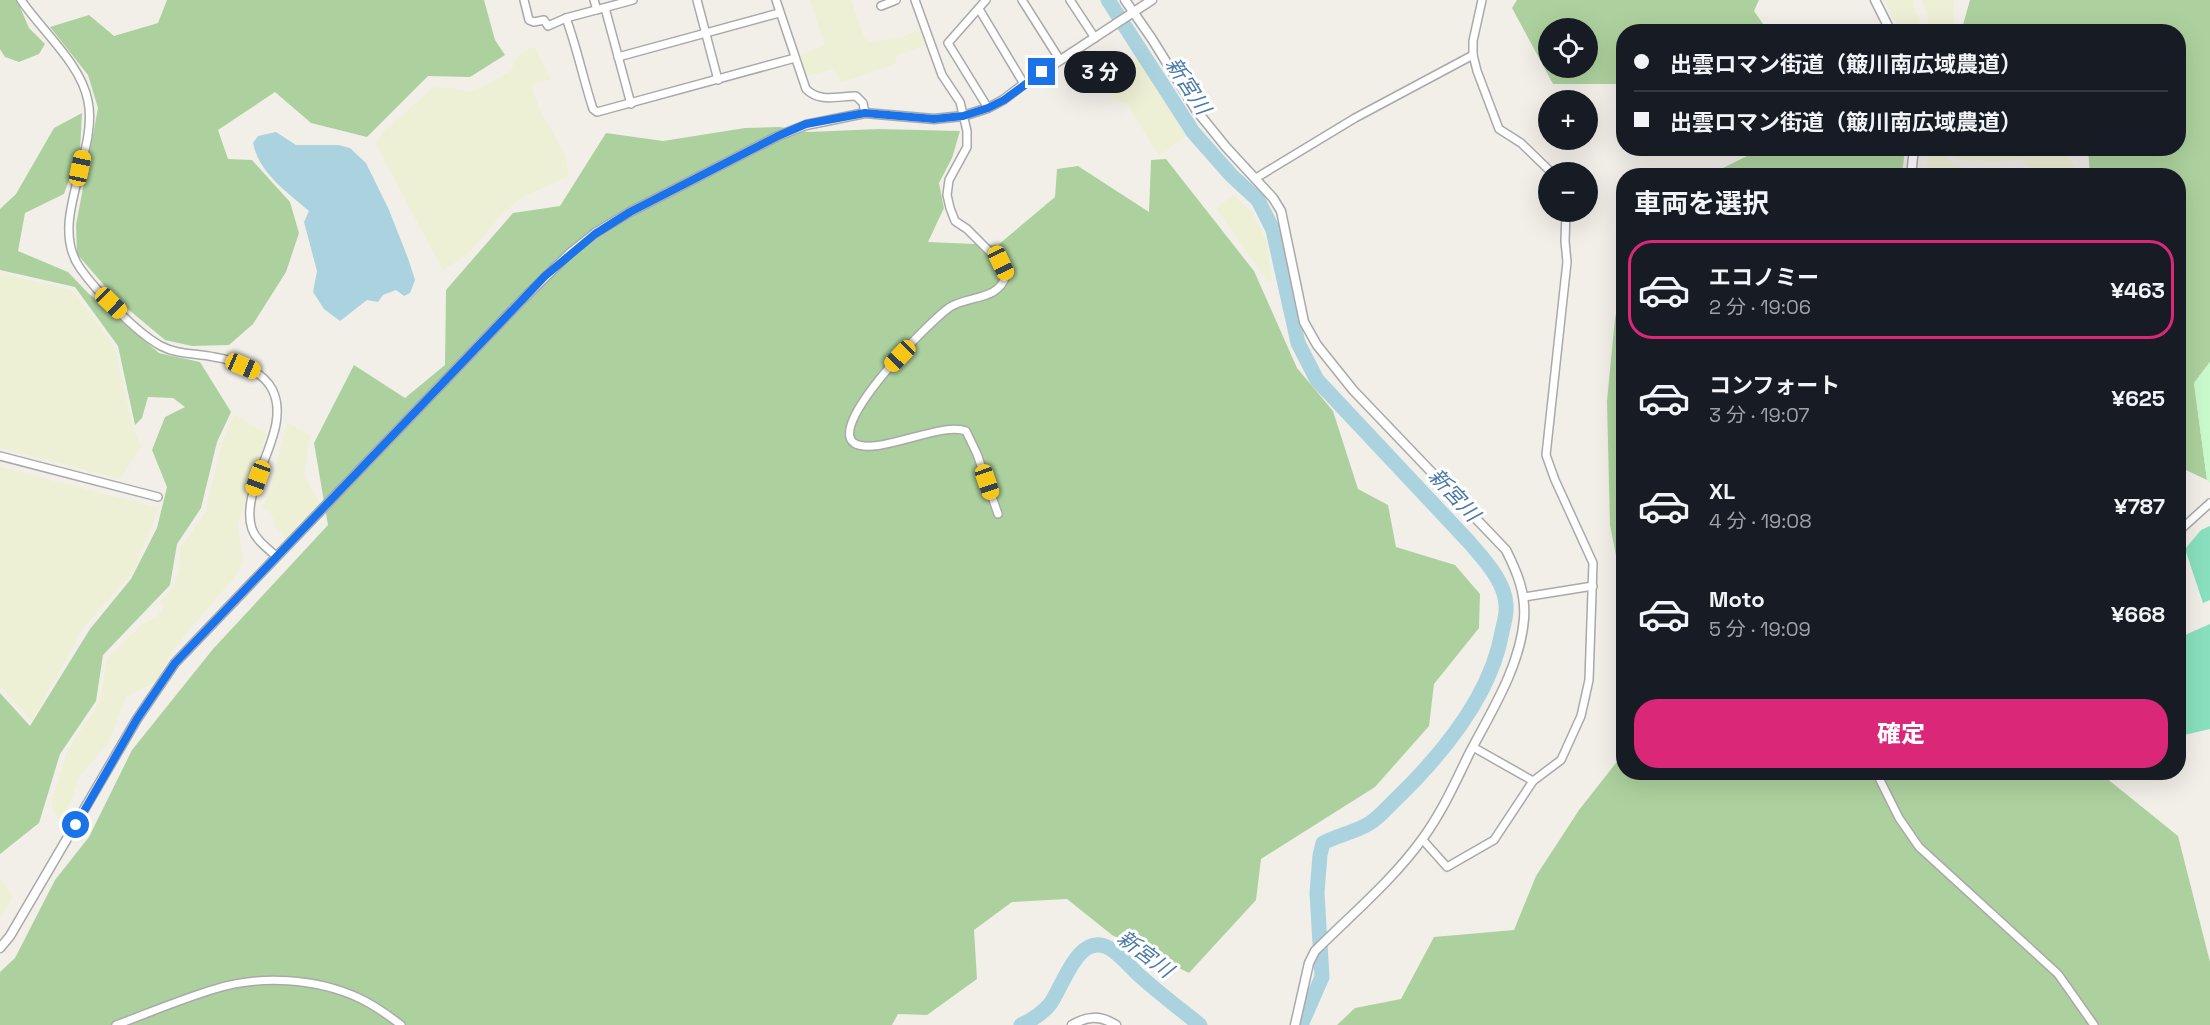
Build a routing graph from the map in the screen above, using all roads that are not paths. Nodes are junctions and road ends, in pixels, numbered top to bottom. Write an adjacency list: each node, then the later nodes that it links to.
1 (21, 0): 43 (street)
2 (524, 0): 21 (street)
3 (594, 0): 17 (street)
4 (633, 0): 17 (street)
5 (697, 0): 23 (street)
6 (776, 0): 19 (street)
7 (896, 0): 16 (street)
8 (915, 0): 34 (street)
9 (986, 0): 18 (street)
10 (1022, 0): 28 (street)
11 (1070, 0): 24 (street)
12 (1125, 0): 20 (street)
13 (1152, 0): 20 (street)
14 (1482, 0): 25 (street)
15 (1875, 0): 22 (street)
16 (881, 6)
17 (601, 9): 21 (street); 26 (street)
18 (978, 9): 30 (street); 32 (street)
19 (780, 13): 23 (street); 27 (street)
20 (1130, 15): 24 (street); 36 (street)
21 (566, 18): 31 (street)
22 (1887, 24)
23 (705, 33): 26 (street); 29 (street)
24 (1095, 38): 28 (street)
25 (1473, 55): 35 (street); 36 (street)
26 (618, 57): 31 (street)
27 (795, 58): 29 (street); 33 (street)
28 (1059, 60): 30 (street)
29 (718, 80): 31 (street)
30 (1024, 84): 32 (street)
31 (631, 104)
32 (988, 108): 34 (street)
33 (865, 113): 34 (street); 43 (street)
34 (963, 116): 41 (street)
35 (1541, 162)
36 (1256, 178): 45 (street)
37 (1566, 222): 44 (street)
38 (0, 456): 39 (street)
39 (158, 497)
40 (2210, 503): 42 (street)
41 (998, 514)
42 (2186, 525)
43 (276, 556): 50 (street)
44 (1593, 586): 45 (street); 48 (street)
45 (1524, 597): 46 (street)
46 (1473, 747): 48 (street); 49 (street)
47 (1880, 780): 56 (street)
48 (1533, 782): 49 (street)
49 (1422, 839): 55 (street)
50 (0, 948)
51 (116, 1025): 52 (street)
52 (401, 1025)
53 (1072, 1025): 54 (street)
54 (1116, 1025)
55 (1294, 1025)
56 (2094, 1025)

